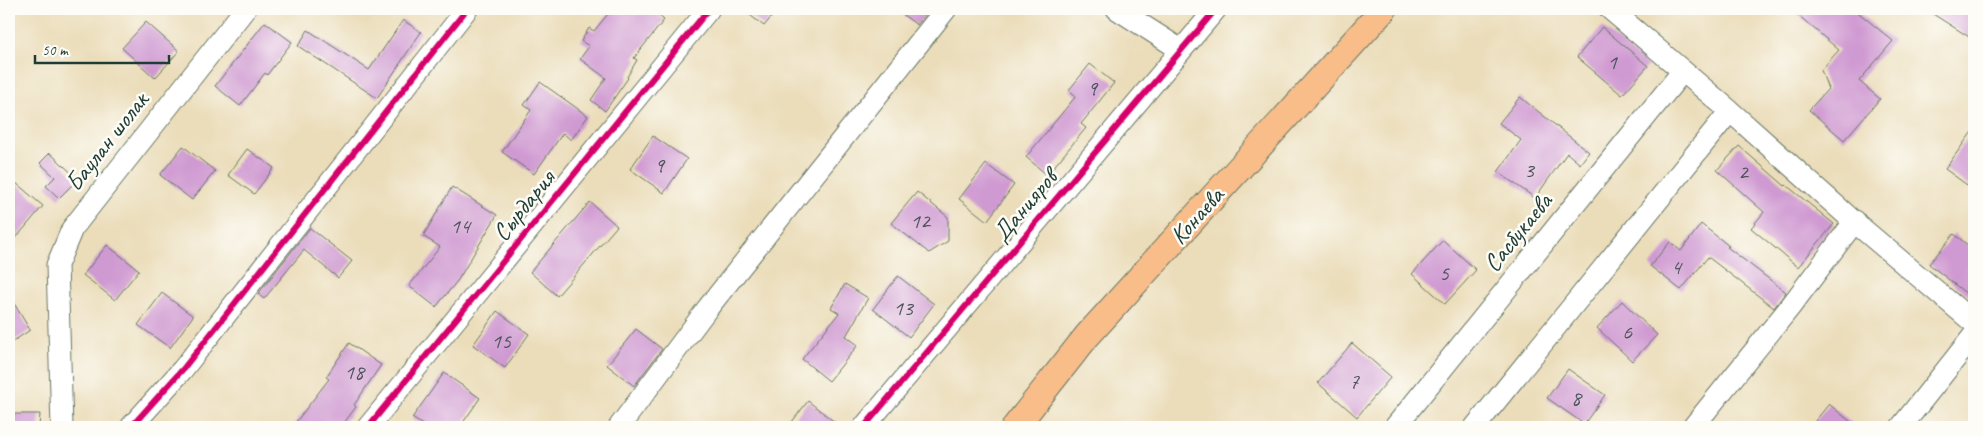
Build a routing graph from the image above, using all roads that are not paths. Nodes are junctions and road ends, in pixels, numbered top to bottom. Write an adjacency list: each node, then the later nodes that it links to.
1 (245, 9): 15 (street, Баулан шолак)
2 (467, 9): 16 (street)
3 (709, 9): 17 (street, Сырдария)
4 (946, 9): 18 (street)
5 (1117, 9): 9 (street)
6 (1216, 9): 9 (street, Данияров)
7 (1384, 9): 20 (main road, Конаева)
8 (1610, 9): 10 (street)
9 (1181, 50): 19 (street, Данияров)
10 (1682, 72): 11 (street); 21 (street, Сасбукаева)
11 (1730, 111): 12 (street); 22 (street)
12 (1854, 221): 13 (street); 23 (street)
13 (1974, 323)
14 (1974, 335): 24 (street)
15 (62, 427)
16 (132, 427)
17 (368, 427)
18 (619, 427)
19 (864, 427)
20 (1015, 427)
21 (1395, 427)
22 (1475, 427)
23 (1693, 427)
24 (1902, 427)

